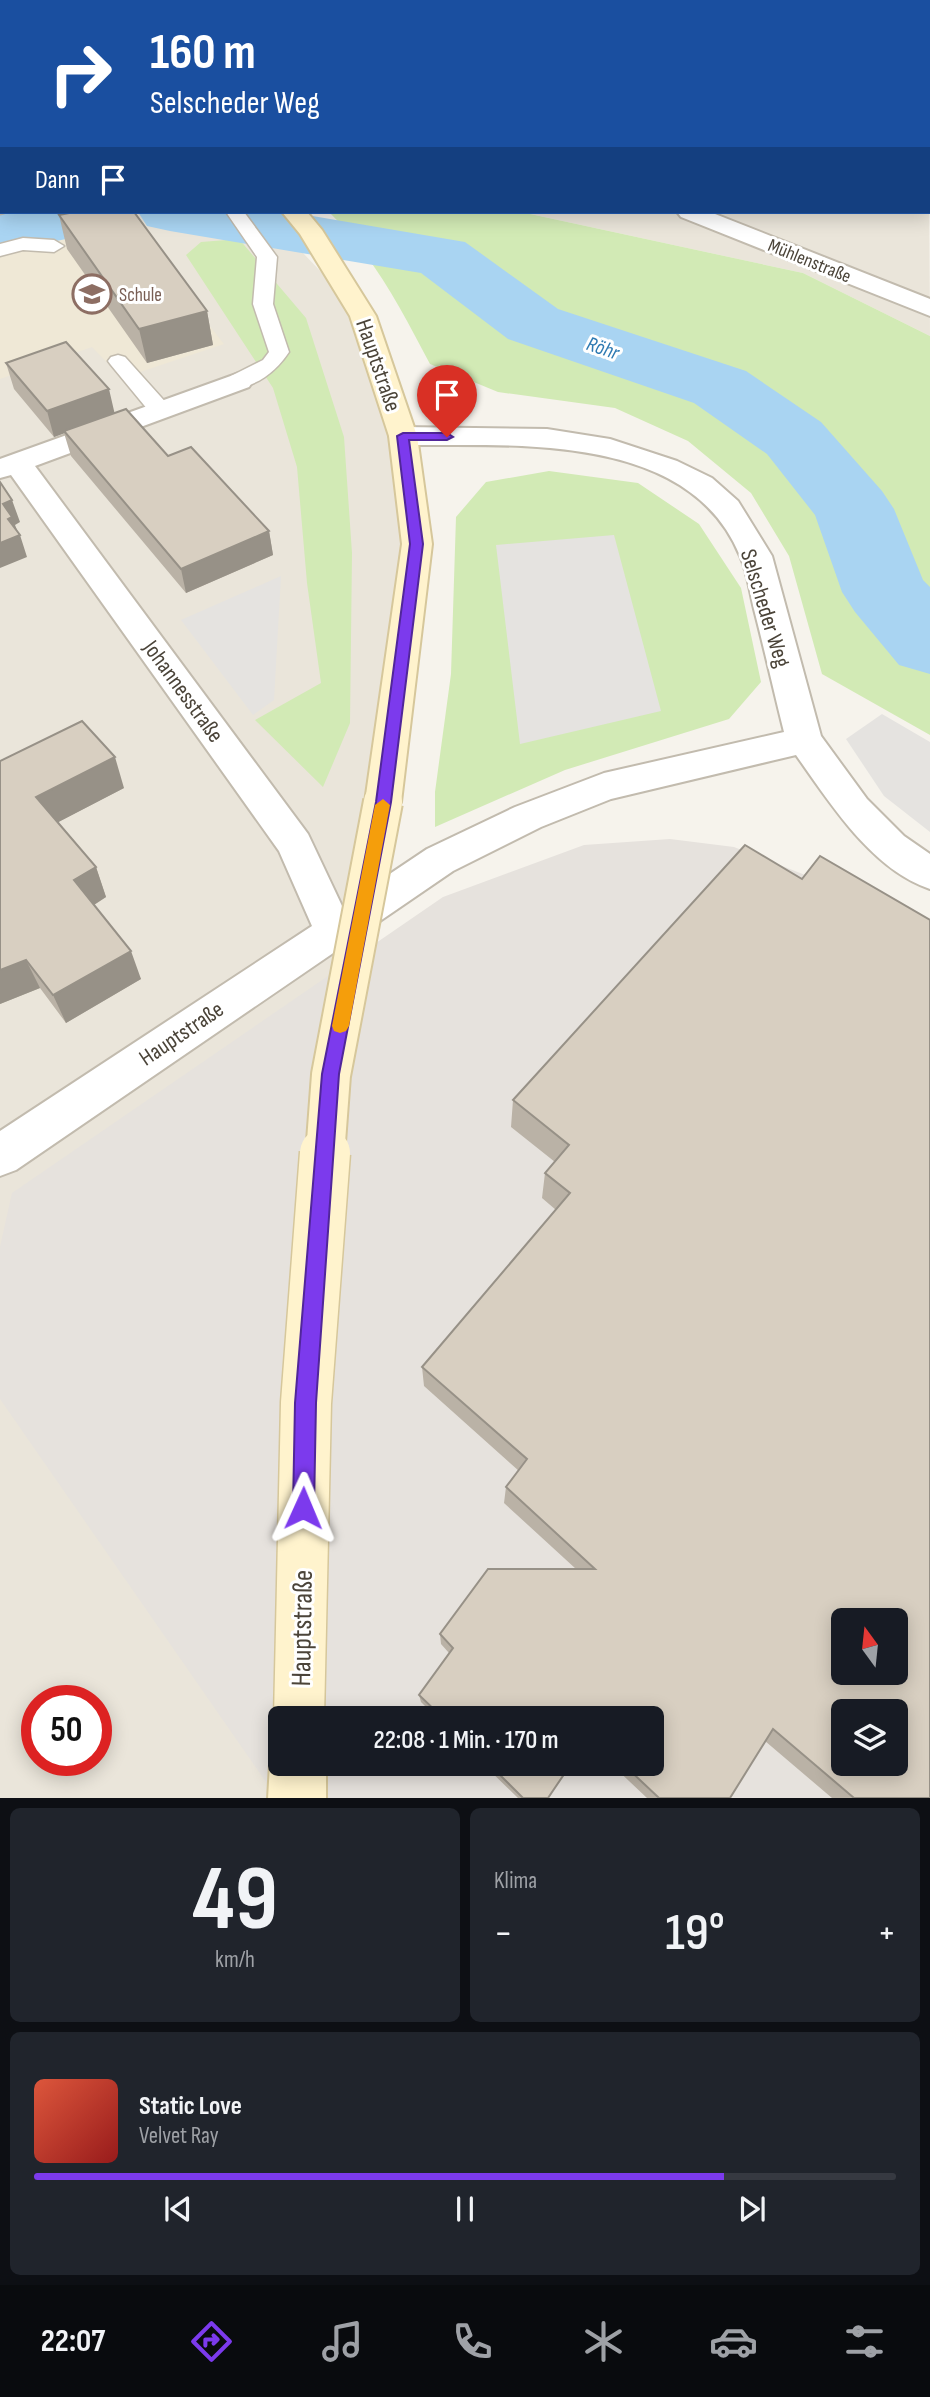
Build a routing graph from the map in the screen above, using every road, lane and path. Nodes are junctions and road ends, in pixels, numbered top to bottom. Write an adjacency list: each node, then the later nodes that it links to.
1 (236, 214): 8 (lane)
2 (296, 214): 10 (main road, Hauptstraße)
3 (695, 214): 6 (street, Mühlenstraße)
4 (54, 246): 5 (lane)
5 (0, 250)
6 (930, 308)
7 (118, 361): 9 (lane)
8 (239, 381): 9 (street, Johannesstraße)
9 (161, 411): 11 (street, Johannesstraße)
10 (403, 436): 12 (street, Selscheder Weg); 16 (main road, Hauptstraße, bridge)
11 (9, 466): 14 (street, Johannesstraße)
12 (804, 740): 13 (street, Selscheder Weg); 14 (street, Hauptstraße)
13 (930, 874)
14 (333, 930): 15 (street, Hauptstraße)
15 (0, 1156)
16 (299, 1706)
17 (298, 1776): 18 (main road)
18 (297, 1798)

